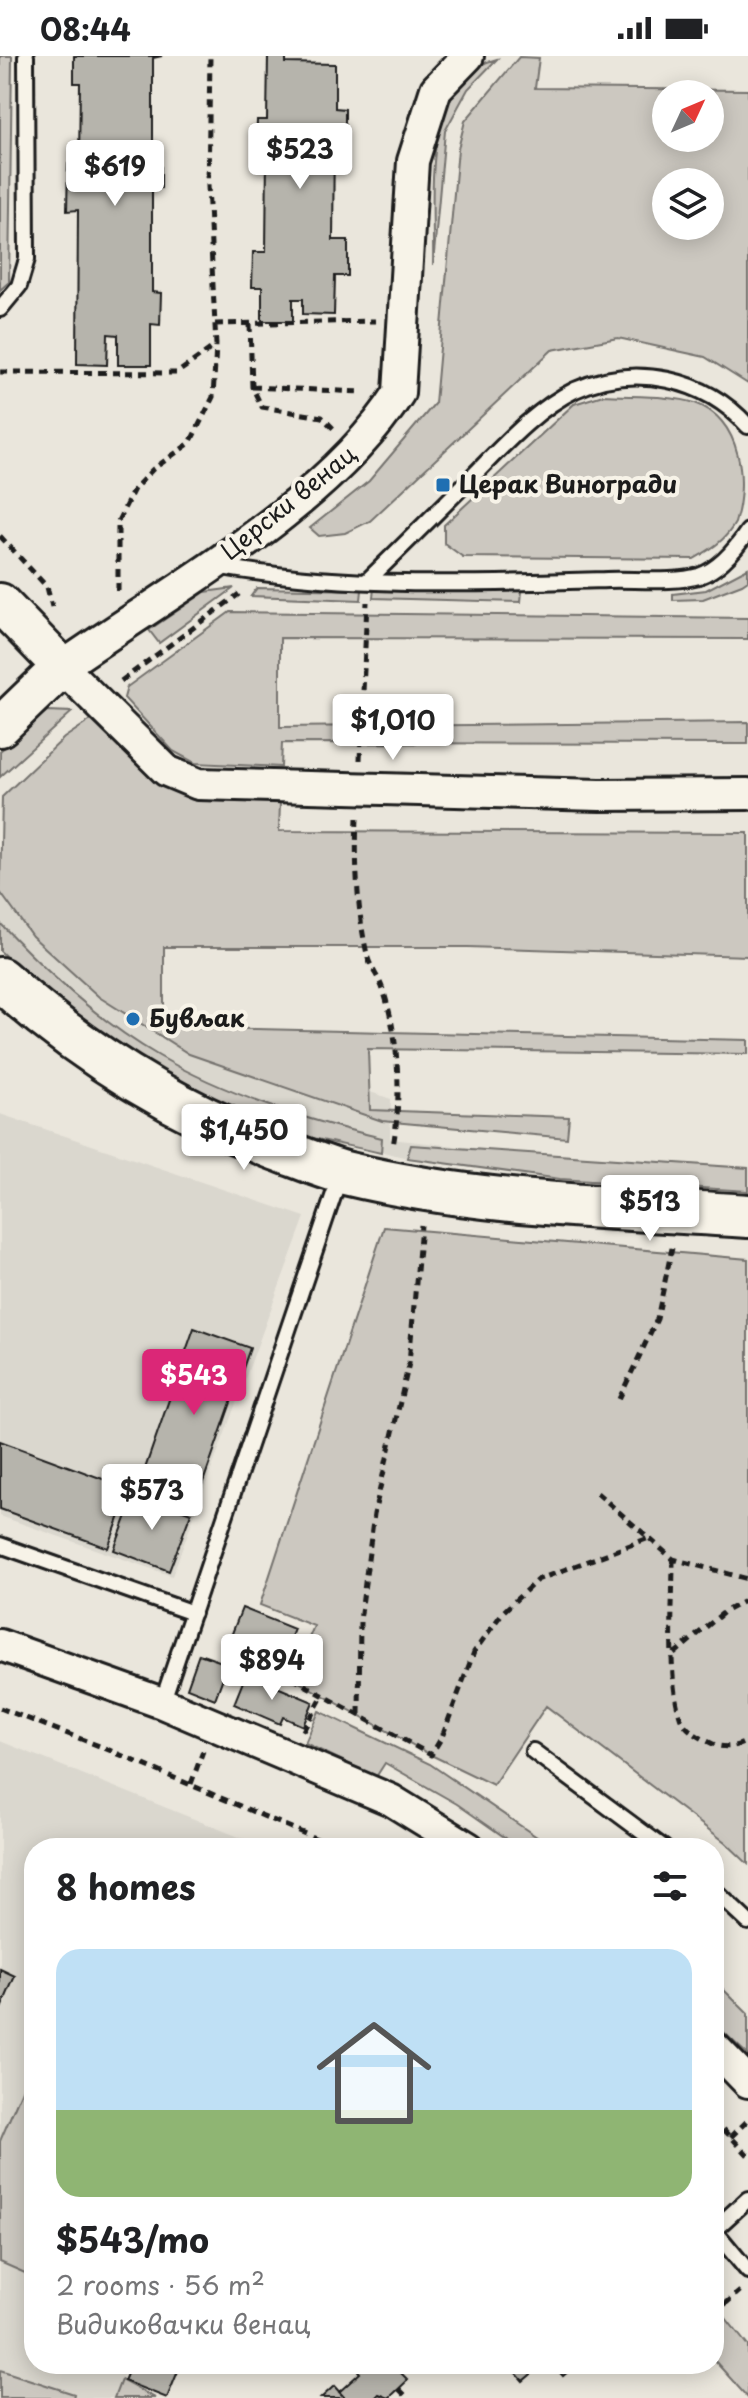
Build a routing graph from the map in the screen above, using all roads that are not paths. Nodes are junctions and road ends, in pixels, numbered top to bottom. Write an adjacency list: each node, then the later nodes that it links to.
1 (26, 56): 3 (lane)
2 (468, 56): 6 (street, Церски венац)
3 (0, 309)
4 (748, 426): 7 (lane)
5 (748, 531): 7 (lane)
6 (212, 565): 7 (lane); 9 (street, Церски венац)
7 (368, 580)
8 (0, 603): 9 (street)
9 (62, 667): 10 (street, Церски венац); 11 (street)
10 (0, 727)
11 (748, 794)
12 (0, 979): 13 (main road)
13 (341, 1172): 14 (main road); 16 (lane)
14 (748, 1216)
15 (0, 1545): 16 (lane)
16 (193, 1613): 18 (lane)
17 (0, 1645): 18 (street)
18 (162, 1703): 20 (street)
19 (533, 1751): 21 (lane)
20 (453, 1838)
21 (650, 1838)
22 (724, 1899): 23 (lane)
23 (748, 1922)
24 (724, 2057): 25 (street)
25 (748, 2082)
26 (748, 2199): 27 (lane)
27 (724, 2221)
28 (724, 2242): 29 (lane)
29 (748, 2271)

